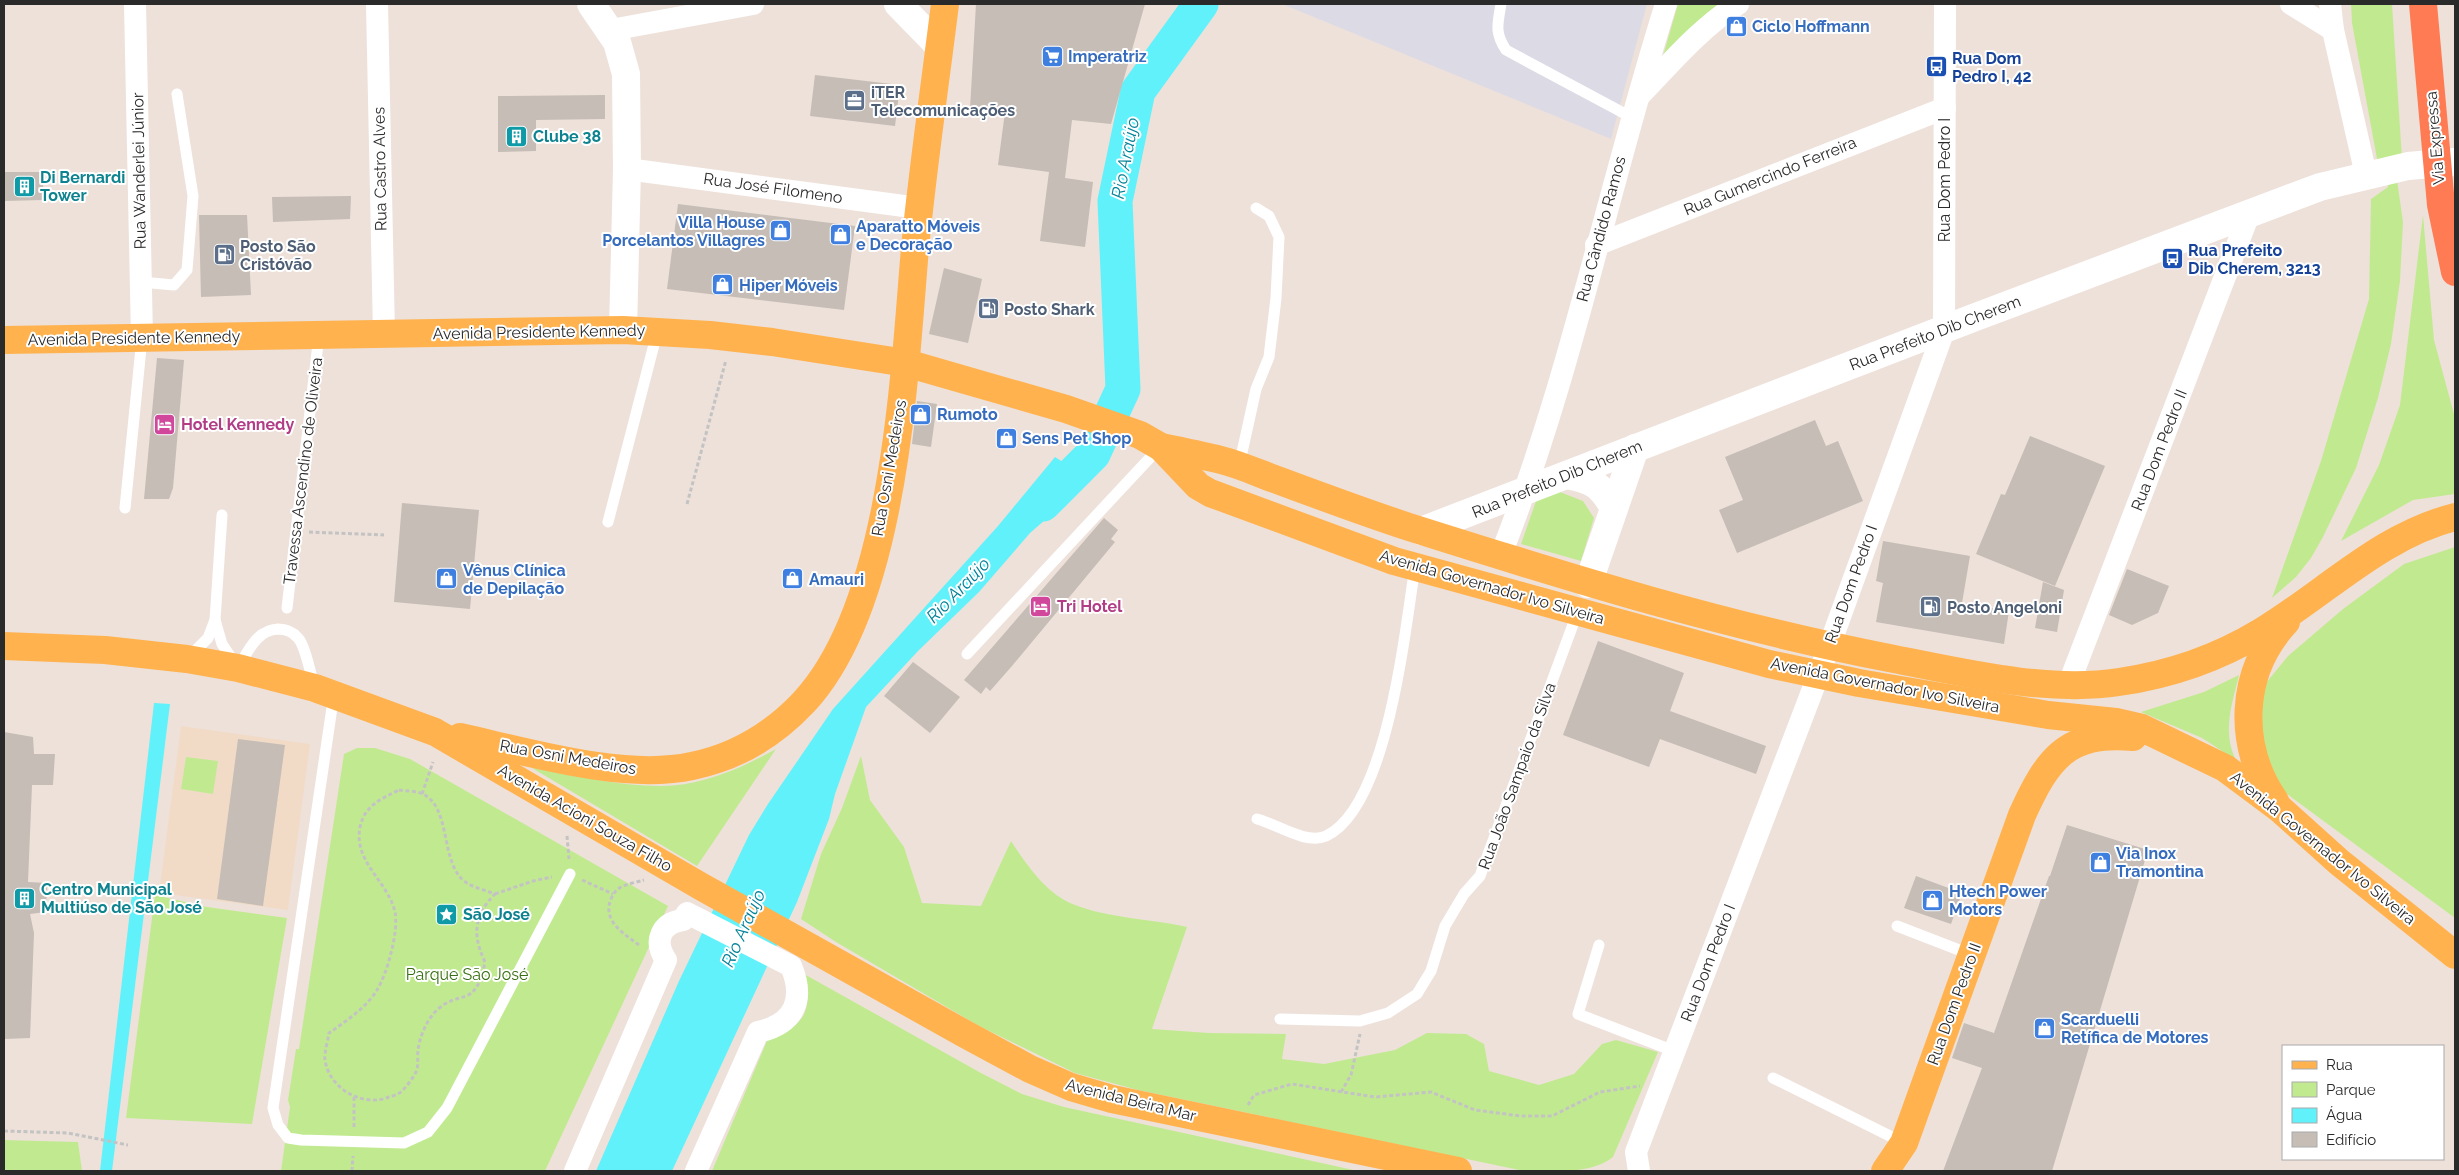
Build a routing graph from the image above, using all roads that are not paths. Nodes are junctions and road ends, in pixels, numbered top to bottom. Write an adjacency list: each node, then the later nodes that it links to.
1 (135, 4): 28 (street, Rua Wanderlei Júnior)
2 (377, 4): 32 (street, Rua Castro Alves)
3 (591, 4): 14 (main road)
4 (753, 4): 14 (street)
5 (898, 4): 16 (main road)
6 (945, 4): 16 (main road, Rua Osni Medeiros)
7 (1500, 4): 19 (lane)
8 (1666, 4): 19 (street)
9 (1738, 4): 19 (street, Rua Cândido Ramos)
10 (1945, 4): 18 (street, Rua Dom Pedro I)
11 (2292, 4): 15 (street)
12 (2330, 4): 15 (street)
13 (2424, 16): 27 (highway, Via Expressa)
14 (611, 30): 21 (main road)
15 (2333, 30): 22 (street)
16 (940, 46): 23 (main road, Rua Osni Medeiros)
17 (177, 94): 28 (lane)
18 (1945, 108): 26 (street, Rua Gumercindo Ferreira); 30 (street, Rua Dom Pedro I)
19 (1633, 109): 26 (street, Rua Cândido Ramos)
20 (2455, 162): 22 (main road, Rua Prefeito Dib Cherem)
21 (627, 169): 23 (street, Rua José Filomeno); 29 (main road)
22 (2366, 175): 25 (main road, Rua Prefeito Dib Cherem)
23 (919, 208): 36 (main road, Rua Osni Medeiros)
24 (1256, 208): 39 (lane)
25 (2249, 214): 30 (main road, Rua Prefeito Dib Cherem); 61 (street, Rua Dom Pedro II)
26 (1596, 245): 41 (street, Rua Cândido Ramos)
27 (2455, 272)
28 (141, 282): 34 (street, Rua Wanderlei Júnior)
29 (623, 330): 31 (main road, Avenida Presidente Kennedy); 32 (main road, Avenida Presidente Kennedy)
30 (1944, 330): 38 (main road, Rua Prefeito Dib Cherem); 56 (street, Rua Dom Pedro I)
31 (657, 331): 36 (main road, Avenida Presidente Kennedy); 46 (lane)
32 (384, 334): 33 (main road, Avenida Presidente Kennedy)
33 (320, 335): 34 (main road, Avenida Presidente Kennedy); 52 (lane, Travessa Ascendino de Oliveira)
34 (142, 338): 35 (main road, Avenida Presidente Kennedy); 42 (lane)
35 (4, 340)
36 (906, 363): 37 (main road, Avenida Presidente Kennedy); 63 (main road, Rua Osni Medeiros)
37 (1150, 441): 39 (main road, Avenida Governador Ivo Silveira); 49 (main road, Avenida Governador Ivo Silveira); 57 (lane)
38 (1636, 448): 40 (main road, Rua Prefeito Dib Cherem); 43 (main road)
39 (1239, 466): 47 (main road, Avenida Governador Ivo Silveira)
40 (1567, 475): 41 (main road, Rua Prefeito Dib Cherem); 43 (main road)
41 (1524, 492): 47 (main road, Rua Prefeito Dib Cherem); 48 (street, Rua Cândido Ramos)
42 (125, 508)
43 (1614, 508): 50 (main road)
44 (222, 515): 54 (lane)
45 (2455, 517): 51 (main road, Avenida Governador Ivo Silveira)
46 (608, 522)
47 (1421, 531): 48 (main road, Avenida Governador Ivo Silveira)
48 (1500, 557): 50 (main road, Avenida Governador Ivo Silveira)
49 (1415, 567): 53 (main road, Avenida Governador Ivo Silveira); 66 (lane)
50 (1588, 584): 53 (main road); 56 (main road, Avenida Governador Ivo Silveira)
51 (2302, 604): 61 (main road, Avenida Governador Ivo Silveira); 65 (main road)
52 (287, 608)
53 (1578, 611): 60 (main road, Avenida Governador Ivo Silveira); 73 (lane, Rua João Sampaio da Silva)
54 (215, 620): 58 (lane); 59 (lane)
55 (4, 646): 58 (main road, Avenida Acioni Souza Filho)
56 (1829, 647): 60 (street, Rua Dom Pedro I); 61 (main road, Avenida Governador Ivo Silveira)
57 (967, 654)
58 (187, 659): 59 (main road, Avenida Acioni Souza Filho)
59 (238, 668): 62 (main road, Avenida Acioni Souza Filho); 62 (lane)
60 (1817, 674): 64 (main road, Avenida Governador Ivo Silveira); 74 (street, Rua Dom Pedro I)
61 (2068, 686)
62 (324, 691): 63 (main road, Avenida Acioni Souza Filho); 67 (lane)
63 (435, 732): 70 (main road, Avenida Acioni Souza Filho)
64 (2169, 740): 65 (main road, Avenida Governador Ivo Silveira); 71 (main road, Rua Dom Pedro II)
65 (2280, 809): 72 (main road, Avenida Governador Ivo Silveira)
66 (1258, 818)
67 (570, 874)
68 (1897, 926): 71 (lane)
69 (1599, 945): 74 (lane)
70 (797, 954): 77 (street); 78 (street); 79 (main road, Avenida Beira Mar)
71 (1972, 955): 76 (main road, Rua Dom Pedro II)
72 (2455, 955)
73 (1280, 1018)
74 (1674, 1051): 80 (street, Rua Dom Pedro I)
75 (1773, 1078): 76 (lane)
76 (1904, 1143): 81 (main road); 82 (street, Rua Dom Pedro II)
77 (575, 1171)
78 (696, 1171)
79 (1458, 1171)
80 (1639, 1171)
81 (1885, 1171)
82 (1894, 1171)

